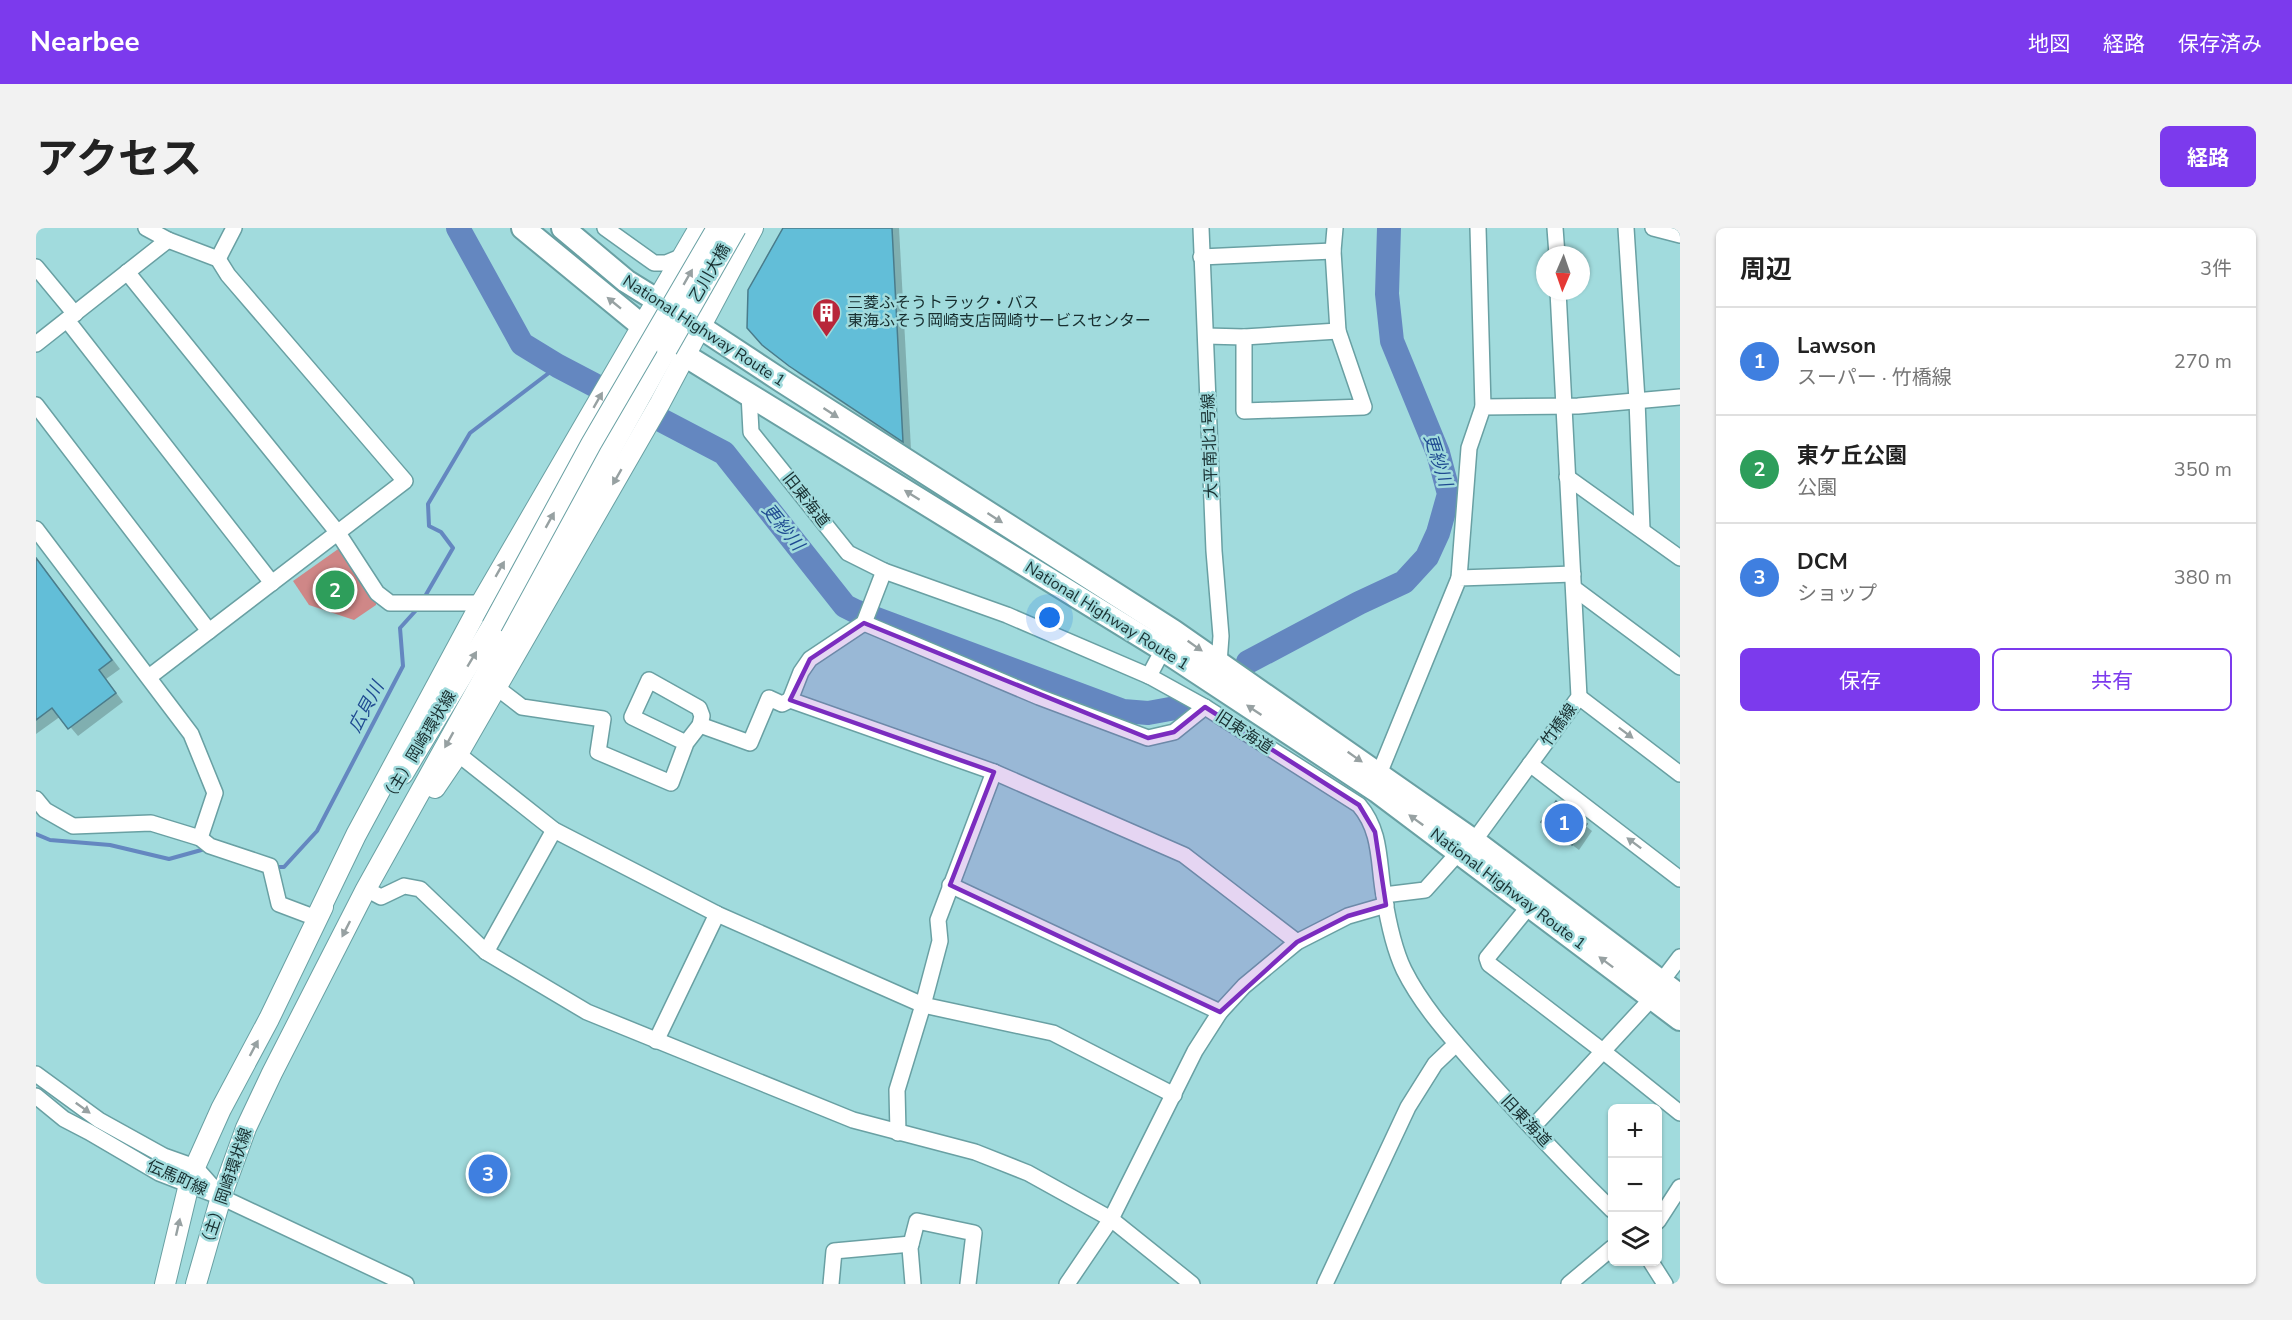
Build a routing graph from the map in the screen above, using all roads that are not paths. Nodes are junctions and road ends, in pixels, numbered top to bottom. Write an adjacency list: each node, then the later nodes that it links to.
1 (146, 228): 18 (street)
2 (234, 228): 23 (street)
3 (523, 228): 30 (highway, National Highway Route 1, one-way to 3)
4 (563, 228): 26 (highway, National Highway Route 1)
5 (585, 228): 26 (highway)
6 (605, 228): 21 (street)
7 (699, 228): 21 (main road)
8 (717, 228): 53 (main road, （主）岡崎環状線, one-way to 8, bridge)
9 (735, 228): 35 (main road, 乙川大橋, bridge)
10 (753, 228): 29 (main road)
11 (1200, 228): 22 (street, 大平南北1号線)
12 (1335, 228): 20 (street)
13 (1478, 228): 41 (street)
14 (1555, 228): 19 (street)
15 (1626, 228): 38 (street)
16 (1653, 228): 17 (street)
17 (1680, 235)
18 (168, 240): 23 (street); 25 (street)
19 (1556, 246)
20 (1334, 251): 22 (street); 31 (street)
21 (683, 256): 26 (main road)
22 (1201, 257): 32 (street, 大平南北1号線)
23 (218, 259): 45 (street)
24 (36, 267): 28 (street)
25 (127, 272): 28 (street); 45 (street)
26 (659, 296): 29 (highway, National Highway Route 1); 30 (main road)
27 (1558, 300): 40 (street, 竹橋線)
28 (71, 317): 34 (street); 50 (street)
29 (702, 323): 35 (main road); 55 (highway, National Highway Route 1, one-way to 55)
30 (641, 325): 35 (highway, National Highway Route 1); 51 (main road, one-way to 30)
31 (1338, 331): 33 (street); 33 (street)
32 (1206, 336): 33 (street); 56 (street, 大平南北1号線)
33 (1244, 337)
34 (36, 344)
35 (677, 352): 36 (highway, National Highway Route 1); 53 (main road, （主）岡崎環状線); 60 (main road, one-way to 60)
36 (749, 394): 47 (street, 旧東海道); 55 (highway, National Highway Route 1, one-way to 36)
37 (1680, 398): 38 (street)
38 (1637, 400): 40 (street); 44 (street)
39 (36, 405): 54 (street)
40 (1563, 405): 41 (street); 42 (street, 竹橋線)
41 (1483, 407): 48 (street)
42 (1567, 477): 44 (street); 49 (street, 竹橋線)
43 (36, 529): 59 (street)
44 (1642, 529): 46 (street)
45 (338, 533): 50 (street); 51 (street)
46 (1680, 558)
47 (884, 571): 52 (street); 58 (street, 旧東海道)
48 (1459, 578): 49 (street); 69 (street)
49 (1574, 581): 57 (street); 61 (street, 竹橋線)
50 (272, 583): 54 (street)
51 (481, 603): 81 (main road)
52 (864, 623): 62 (street); 63 (street)
53 (500, 630): 77 (main road, （主）岡崎環状線, one-way to 77); 81 (main road, （主）岡崎環状線, one-way to 53)
54 (209, 631): 59 (street)
55 (1168, 640): 56 (highway, National Highway Route 1, one-way to 56); 58 (street); 74 (highway, National Highway Route 1, one-way to 55)
56 (1219, 663): 69 (highway, National Highway Route 1, one-way to 69)
57 (1680, 667)
58 (1149, 676): 63 (street, 旧東海道)
59 (149, 677): 73 (street)
60 (496, 687): 65 (street); 66 (main road)
61 (1579, 698): 67 (street, 竹橋線); 70 (street, one-way to 70)
62 (790, 700): 64 (street); 68 (street)
63 (1205, 707): 78 (street, 旧東海道)
64 (700, 725): 65 (street); 65 (street)
65 (687, 743)
66 (458, 754): 72 (street); 77 (main road)
67 (1530, 764): 74 (street, 竹橋線); 75 (street, one-way to 67)
68 (994, 772): 76 (street); 82 (street)
69 (1379, 774): 74 (highway, National Highway Route 1)
70 (1680, 774)
71 (39, 808): 73 (street)
72 (554, 830): 80 (street); 83 (street)
73 (200, 838): 81 (street)
74 (1467, 846): 78 (street, 竹橋線); 79 (highway, National Highway Route 1); 85 (highway, National Highway Route 1)
75 (1680, 879)
76 (950, 885): 87 (street); 88 (street)
77 (366, 890): 83 (street); 101 (main road, （主）岡崎環状線, one-way to 101)
78 (1385, 900): 82 (street, 竹橋線); 91 (street, 旧東海道)
79 (1530, 905): 85 (highway, National Highway Route 1, one-way to 79); 92 (street)
80 (717, 914): 87 (street); 90 (street)
81 (316, 918): 99 (main road, （主）岡崎環状線, one-way to 81)
82 (1297, 942): 88 (street, 竹橋線)
83 (486, 952): 90 (street)
84 (1680, 957): 85 (street)
85 (1657, 990): 86 (highway, National Highway Route 1); 89 (highway, National Highway Route 1); 92 (street)
86 (1680, 996)
87 (923, 1005): 94 (street); 98 (street)
88 (1220, 1012): 94 (street, 竹橋線)
89 (1680, 1019)
90 (656, 1041): 98 (street)
91 (1456, 1044): 97 (street, 旧東海道); 116 (street)
92 (1604, 1052): 96 (street); 97 (street)
93 (36, 1074): 99 (street, 伝馬町線, one-way to 99)
94 (1174, 1095): 104 (street, 竹橋線)
95 (36, 1096): 99 (street, 伝馬町線)
96 (1680, 1113)
97 (1532, 1128): 102 (street, 旧東海道)
98 (898, 1133): 104 (street)
99 (192, 1176): 101 (street, 伝馬町線); 108 (main road, （主）岡崎環状線, one-way to 99)
100 (1680, 1187): 103 (street)
101 (220, 1197): 109 (main road, （主）岡崎環状線); 110 (street)
102 (1608, 1206)
103 (1662, 1215)
104 (1111, 1219): 114 (street, 竹橋線); 115 (street)
105 (911, 1244): 111 (street); 112 (street); 113 (street)
106 (1608, 1251): 117 (street)
107 (1654, 1266): 118 (street)
108 (165, 1284)
109 (196, 1284)
110 (406, 1284)
111 (831, 1284)
112 (913, 1284)
113 (968, 1284)
114 (1067, 1284)
115 (1192, 1284)
116 (1325, 1284)
117 (1569, 1284)
118 (1665, 1284)

